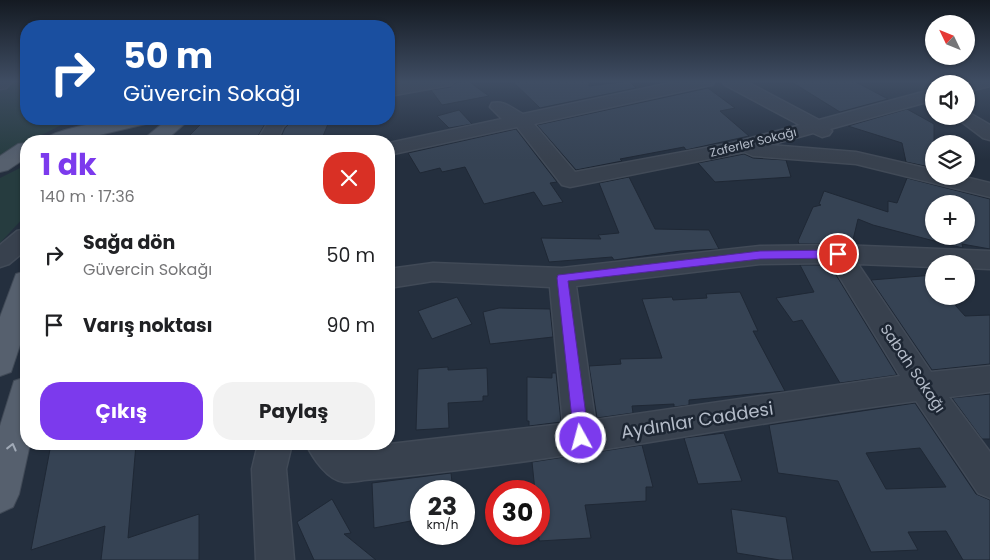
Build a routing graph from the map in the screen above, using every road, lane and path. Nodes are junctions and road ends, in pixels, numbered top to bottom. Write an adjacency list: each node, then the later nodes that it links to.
1 (499, 107): 5 (street)
2 (586, 107): 5 (street)
3 (781, 107): 10 (street)
4 (890, 107): 10 (street, Zaferler Sokağı)
5 (522, 121): 16 (street); 17 (street, Zaferler Sokağı)
6 (975, 124): 12 (street)
7 (76, 125): 13 (main road)
8 (125, 125): 11 (main road)
9 (173, 125): 15 (main road)
10 (817, 126): 17 (street, Zaferler Sokağı); 20 (street)
11 (113, 129): 14 (main road)
12 (990, 134)
13 (54, 135)
14 (72, 135)
15 (160, 135)
16 (395, 148)
17 (734, 149): 20 (street)
18 (20, 152): 21 (main road)
19 (20, 156): 21 (main road)
20 (856, 158): 22 (street)
21 (2, 163)
22 (990, 190)
23 (20, 242): 25 (street)
24 (838, 254): 27 (street); 30 (street); 34 (street, Sabah Sokağı)
25 (0, 258)
26 (20, 260): 28 (street)
27 (990, 260)
28 (0, 272)
29 (395, 276): 30 (street)
30 (562, 278): 36 (street)
31 (20, 300): 32 (main road)
32 (0, 362)
33 (990, 379): 34 (street, Aydınlar Caddesi)
34 (923, 385): 36 (street, Aydınlar Caddesi); 39 (street, Sabah Sokağı)
35 (20, 415): 40 (main road, one-way to 35)
36 (581, 438): 38 (street, Aydınlar Caddesi)
37 (274, 450): 41 (street)
38 (329, 450)
39 (990, 480)
40 (0, 494)
41 (275, 560)

